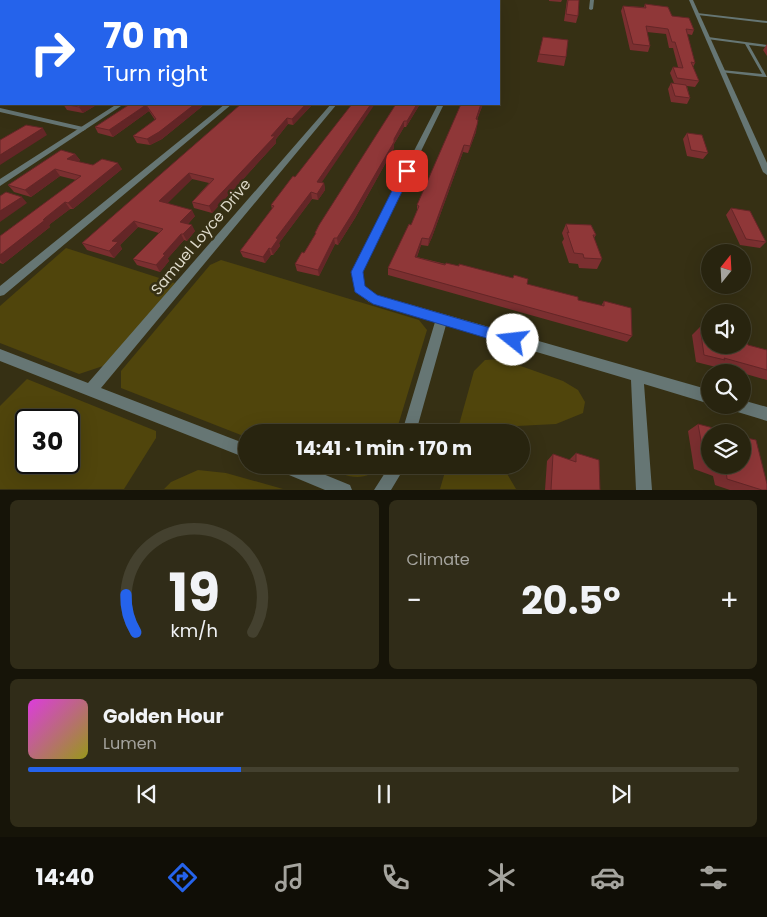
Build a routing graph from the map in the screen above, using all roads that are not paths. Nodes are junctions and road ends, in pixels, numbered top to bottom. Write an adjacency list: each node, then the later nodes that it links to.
1 (592, 0): 3 (street)
2 (691, 0): 4 (street)
3 (591, 10)
4 (698, 14): 5 (lane); 6 (street)
5 (767, 22)
6 (708, 38): 7 (lane); 9 (street)
7 (746, 43): 8 (lane); 9 (lane)
8 (767, 46)
9 (722, 71): 16 (street)
10 (119, 105): 15 (street)
11 (227, 105): 18 (street)
12 (333, 105): 22 (street, Samuel Loyce Drive)
13 (440, 105): 19 (street)
14 (0, 110): 15 (lane)
15 (83, 129): 17 (street)
16 (767, 172)
17 (0, 183)
18 (0, 292)
19 (442, 319): 21 (street); 26 (street)
20 (0, 355): 22 (street)
21 (637, 376): 23 (street); 32 (street)
22 (91, 390): 27 (street)
23 (701, 394)
24 (751, 409): 25 (street)
25 (767, 414)
26 (411, 424)
27 (238, 448)
28 (305, 474): 30 (street)
29 (393, 474): 31 (street)
30 (345, 490)
31 (381, 490)
32 (644, 490)

